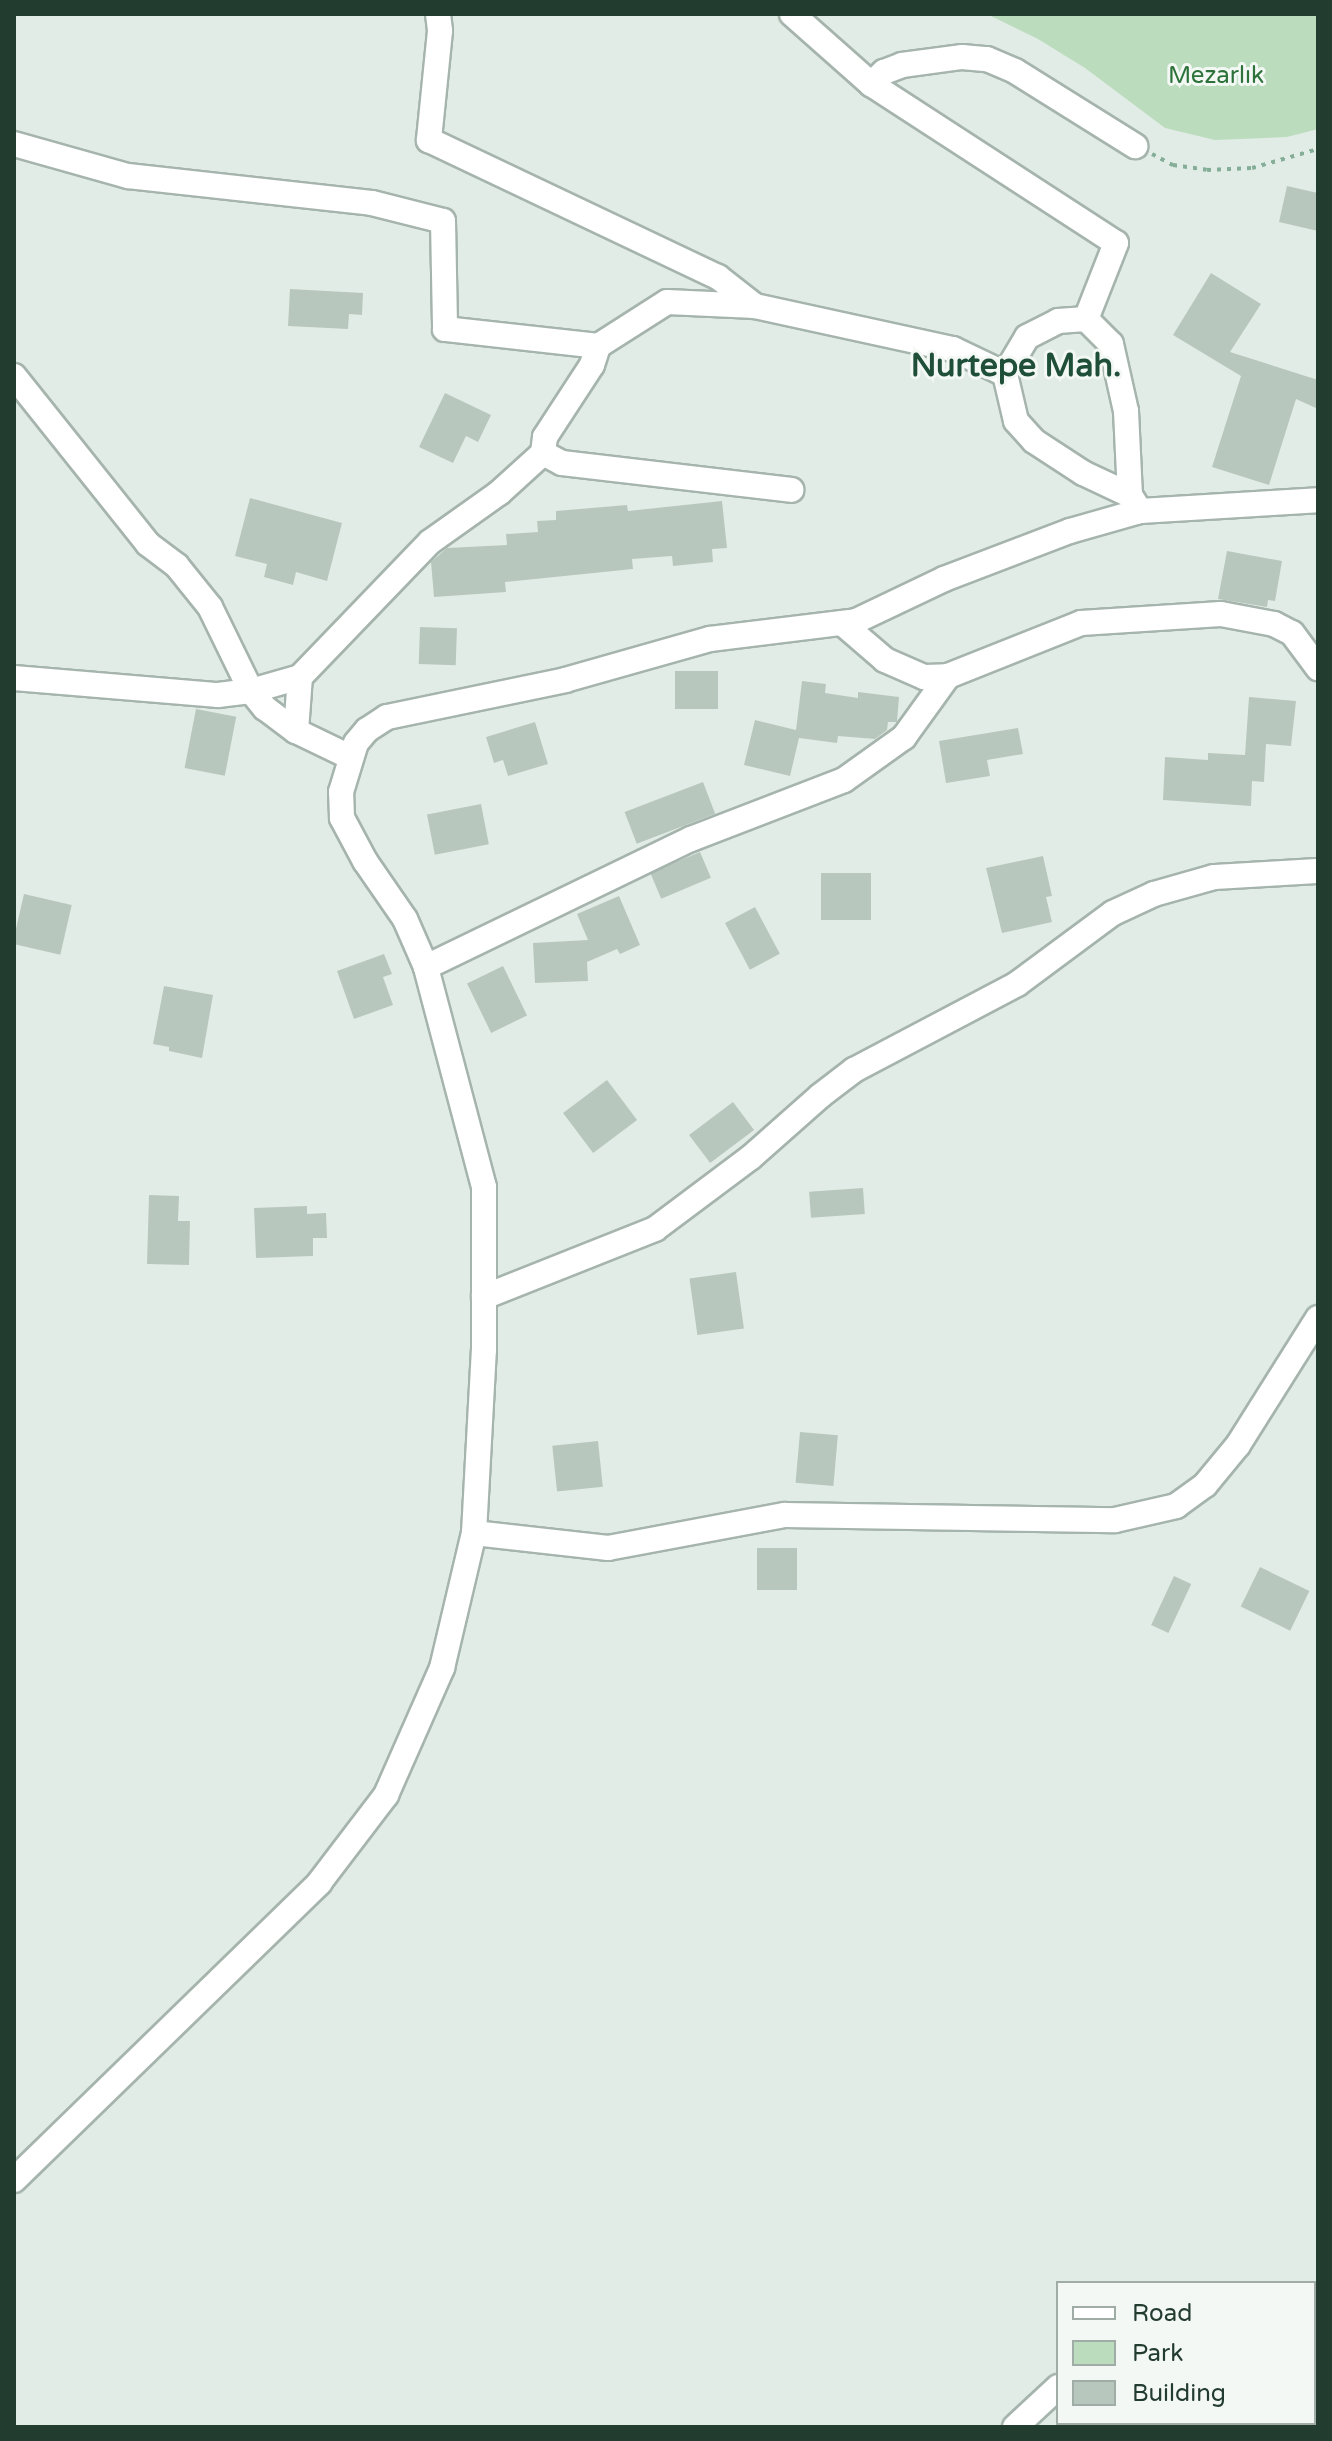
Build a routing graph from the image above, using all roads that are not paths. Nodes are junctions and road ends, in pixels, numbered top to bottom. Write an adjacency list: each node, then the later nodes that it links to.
1 (438, 14): 6 (street)
2 (792, 14): 3 (street)
3 (871, 84): 5 (street); 7 (street)
4 (14, 144): 8 (street)
5 (1135, 146)
6 (755, 306): 8 (street); 9 (street)
7 (1086, 319): 9 (street); 14 (street)
8 (598, 346): 11 (street)
9 (1005, 374): 14 (street)
10 (14, 376): 20 (street)
11 (543, 453): 12 (street); 18 (street)
12 (791, 490)
13 (1318, 500): 14 (street)
14 (1135, 503): 15 (street)
15 (842, 623): 17 (street); 22 (street)
16 (1318, 668): 17 (street)
17 (948, 676): 24 (street)
18 (300, 677): 20 (street); 21 (street)
19 (14, 678): 20 (street)
20 (251, 691): 21 (street)
21 (296, 731): 22 (street)
22 (350, 757): 24 (street)
23 (1318, 871): 25 (street)
24 (426, 967): 25 (street)
25 (484, 1297): 27 (street)
26 (1318, 1318): 27 (street)
27 (474, 1533): 28 (street)
28 (14, 2180)
29 (1056, 2389): 30 (street)
30 (1015, 2427)

